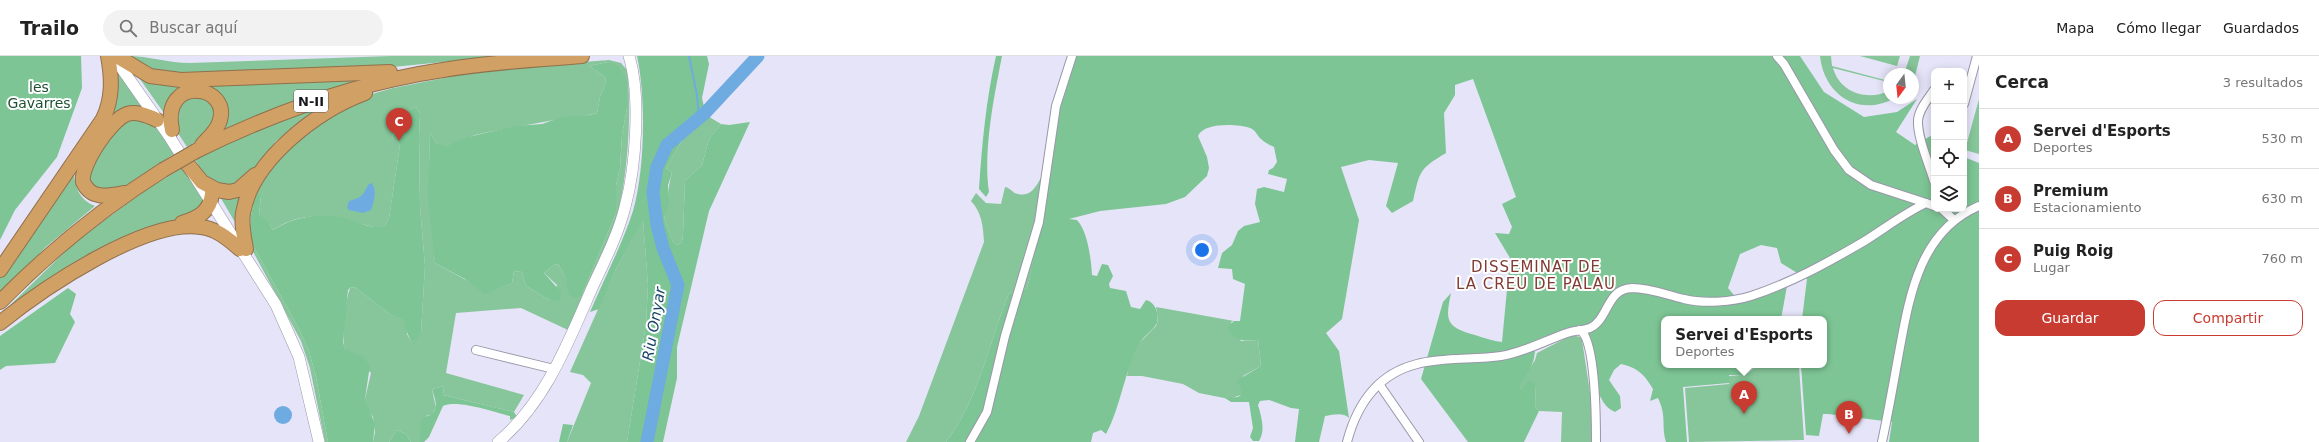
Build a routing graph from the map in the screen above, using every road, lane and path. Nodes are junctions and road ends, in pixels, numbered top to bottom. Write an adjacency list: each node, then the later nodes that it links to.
1 (115, 56): 7 (highway); 11 (main road); 12 (main road); 25 (highway)
2 (582, 56): 7 (highway, N-II)
3 (629, 56): 30 (main road)
4 (1072, 56): 34 (street)
5 (1777, 56): 19 (street)
6 (1977, 56): 9 (street)
7 (452, 68): 8 (highway, N-II)
8 (433, 71): 13 (highway, N-II); 15 (highway)
9 (1967, 84)
10 (1931, 94): 16 (street)
11 (157, 120): 14 (main road); 17 (highway)
12 (172, 130): 13 (highway); 18 (main road)
13 (196, 151): 17 (highway, N-II, bridge)
14 (185, 161): 18 (highway)
15 (267, 164): 18 (highway); 24 (highway)
16 (1933, 176)
17 (128, 192): 26 (highway, N-II)
18 (210, 195): 23 (highway); 24 (main road)
19 (1930, 205): 28 (street)
20 (1979, 206): 22 (street)
21 (1945, 212): 22 (street)
22 (1954, 220): 38 (street)
23 (160, 230): 24 (highway); 27 (highway)
24 (243, 249): 32 (main road)
25 (0, 270)
26 (0, 302)
27 (0, 323)
28 (1580, 330): 31 (street); 37 (street)
29 (476, 350): 30 (street)
30 (554, 369): 33 (main road)
31 (1379, 384): 35 (street); 36 (street)
32 (319, 442)
33 (498, 442)
34 (970, 442)
35 (1347, 442)
36 (1418, 442)
37 (1596, 442)
38 (1882, 442)

